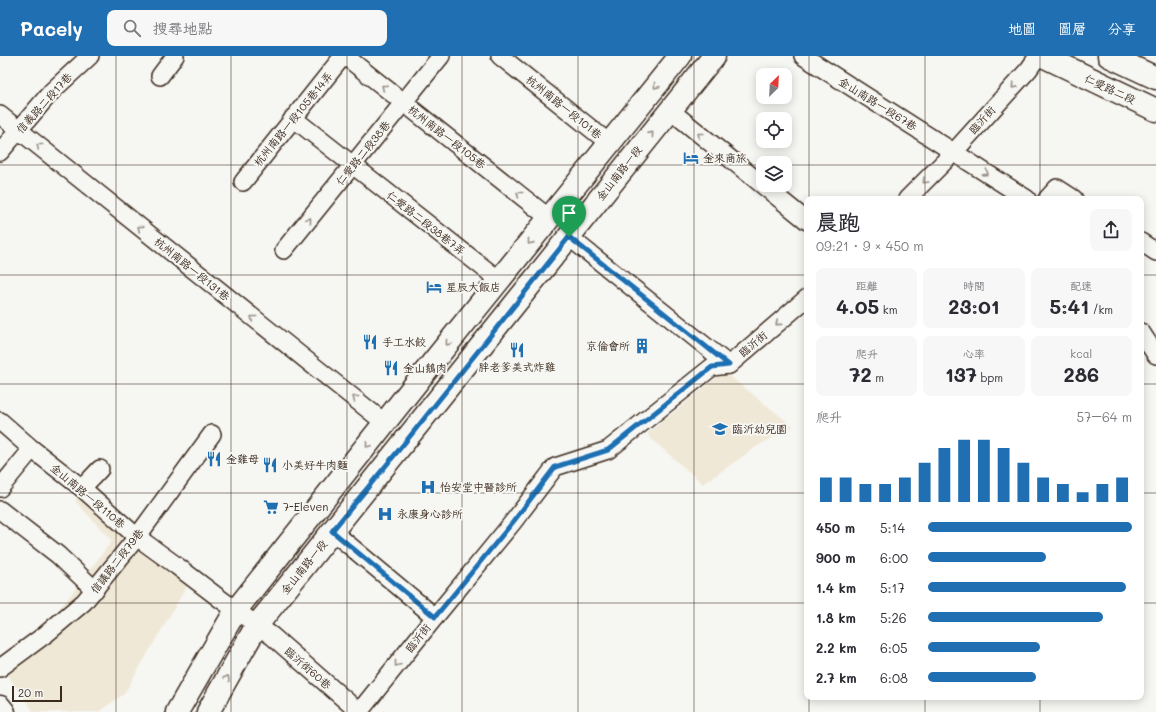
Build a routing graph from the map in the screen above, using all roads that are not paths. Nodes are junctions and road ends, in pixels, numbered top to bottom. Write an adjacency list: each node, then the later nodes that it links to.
1 (90, 56): 19 (street, 信義路二段17巷)
2 (175, 56): 12 (street)
3 (344, 56): 14 (street, 杭州南路一段105巷, one-way to 3); 18 (street, 杭州南路一段105巷14弄)
4 (441, 56): 14 (street, 仁愛路二段38巷)
5 (500, 56): 20 (street, 杭州南路一段101巷)
6 (680, 56): 20 (main road, one-way to 20)
7 (714, 56): 15 (main road, 金山南路一段)
8 (803, 56): 22 (street, 金山南路一段67巷)
9 (1038, 56): 22 (street, 臨沂街, one-way to 22)
10 (1043, 56): 16 (main road, 仁愛路二段)
11 (1109, 56): 13 (main road)
12 (160, 76)
13 (1156, 78)
14 (403, 103): 23 (street, 仁愛路二段38巷); 29 (street, 杭州南路一段105巷, one-way to 14)
15 (670, 110): 30 (street, one-way to 15); 31 (main road, 金山南路一段, one-way to 15)
16 (1156, 110)
17 (0, 115): 19 (street, 杭州南路一段131巷)
18 (293, 118): 23 (street, 仁愛路二段38巷7弄); 24 (street, 杭州南路一段105巷14弄)
19 (19, 130): 21 (street, 信義路二段17巷); 41 (street, 杭州南路一段131巷, one-way to 19)
20 (609, 143): 29 (main road)
21 (0, 152)
22 (954, 152): 25 (street, 臨沂街, one-way to 25); 26 (street, 金山南路一段67巷, one-way to 26)
23 (353, 165): 33 (street, 仁愛路二段38巷, one-way to 23); 35 (street, 仁愛路二段38巷7弄)
24 (242, 182)
25 (910, 196)
26 (1022, 196)
27 (1050, 196): 28 (street)
28 (1069, 196)
29 (549, 218): 35 (main road, one-way to 35)
30 (804, 219)
31 (569, 237): 39 (street); 48 (main road, 金山南路一段)
32 (1144, 244): 34 (street)
33 (284, 250)
34 (1156, 252)
35 (499, 280): 41 (main road, one-way to 41)
36 (804, 301): 39 (street, 臨沂街, one-way to 39)
37 (1144, 337): 38 (street)
38 (1156, 355)
39 (729, 365): 52 (street, 臨沂街)
40 (0, 421): 43 (street, 金山南路一段110巷)
41 (385, 423): 51 (main road, one-way to 51)
42 (212, 434): 49 (street, 信議路二段79巷)
43 (32, 449): 45 (street); 46 (street, 金山南路一段110巷)
44 (100, 469): 46 (street)
45 (0, 488)
46 (82, 488): 49 (street, 金山南路一段110巷)
47 (0, 510): 50 (street)
48 (332, 531): 52 (street); 53 (main road, 金山南路一段)
49 (136, 537): 50 (street, 信議路二段79巷); 51 (street, 金山南路一段110巷)
50 (95, 590): 54 (street, 信議路二段79巷)
51 (236, 610): 53 (street, 臨沂街60巷); 57 (main road)
52 (435, 617): 59 (street, 臨沂街, one-way to 59)
53 (257, 625): 58 (main road, 金山南路一段, one-way to 53); 59 (street, 臨沂街60巷)
54 (0, 668)
55 (0, 707): 56 (main road)
56 (4, 712)
57 (177, 712)
58 (208, 712)
59 (359, 712)

